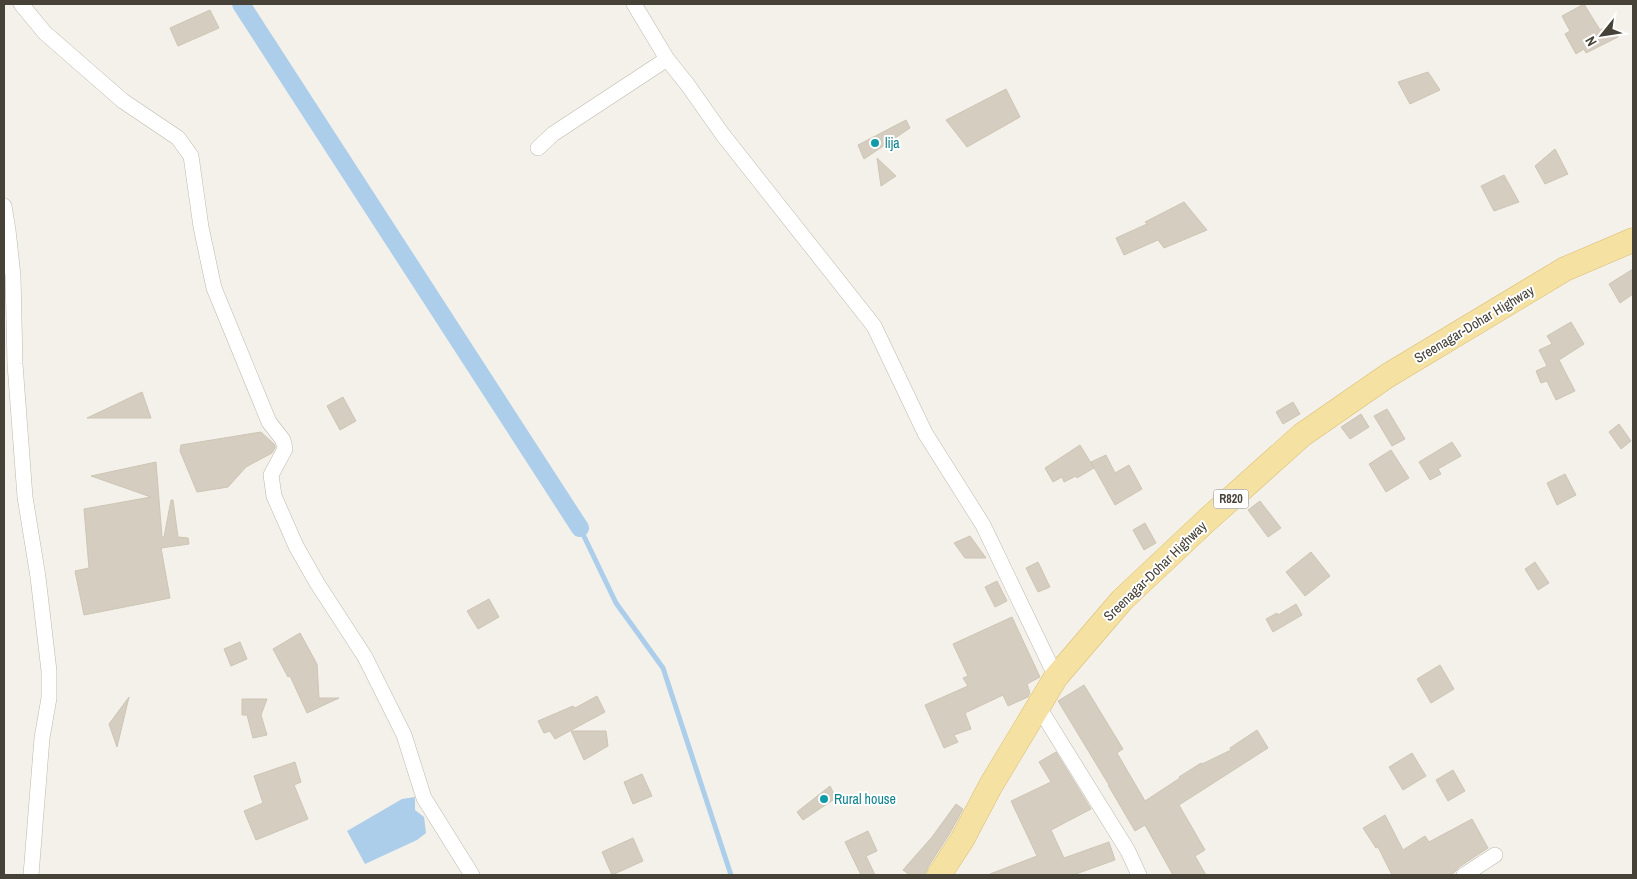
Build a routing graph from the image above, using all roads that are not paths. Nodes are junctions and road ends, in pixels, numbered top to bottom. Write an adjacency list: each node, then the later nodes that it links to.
1 (21, 4): 11 (street)
2 (634, 4): 3 (street)
3 (667, 59): 4 (street); 7 (street)
4 (538, 148)
5 (4, 206): 10 (street)
6 (1633, 240): 7 (main road, Sreenagar-Dohar Highway / R820)
7 (1056, 677): 8 (main road, Sreenagar-Dohar Highway / R820)
8 (1038, 706): 12 (main road, Sreenagar-Dohar Highway / R820); 13 (street)
9 (1494, 855): 14 (street)
10 (31, 875)
11 (472, 875)
12 (939, 875)
13 (1139, 875)
14 (1464, 875)

